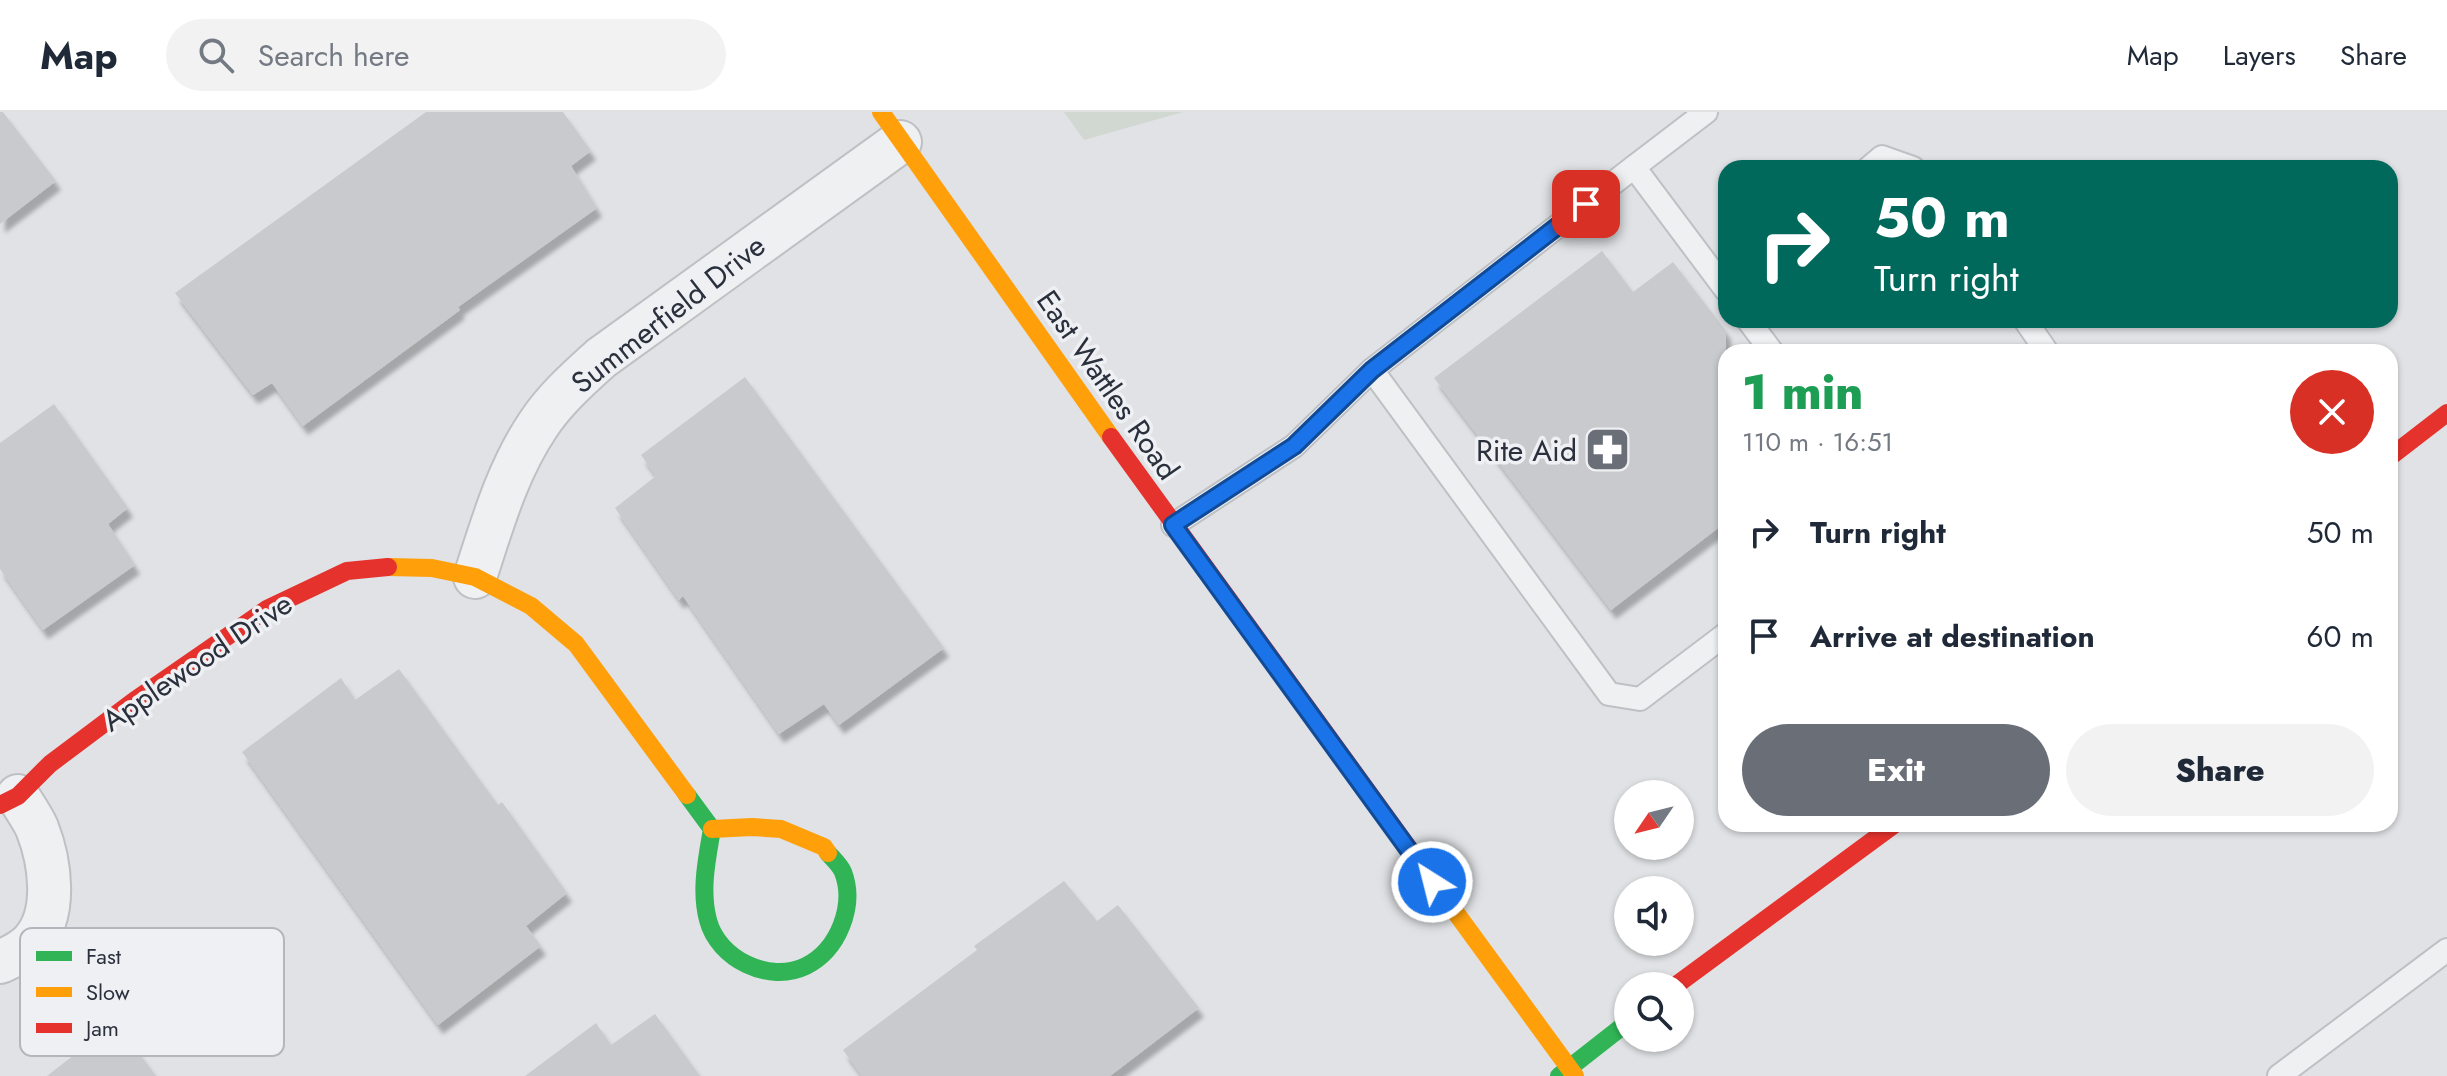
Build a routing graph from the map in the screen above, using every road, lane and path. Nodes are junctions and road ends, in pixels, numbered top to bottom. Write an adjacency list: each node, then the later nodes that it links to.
1 (1706, 112): 3 (lane)
2 (891, 127): 8 (main road, East Wattles Road); 9 (street, Summerfield Drive)
3 (1634, 167): 4 (lane); 5 (lane)
4 (1718, 279)
5 (1372, 370): 8 (lane); 10 (lane)
6 (2447, 413): 7 (main road)
7 (2398, 451)
8 (1173, 525): 20 (main road, East Wattles Road)
9 (475, 577): 11 (main road, Applewood Drive); 12 (main road, Applewood Drive)
10 (1718, 640)
11 (9, 800): 14 (street, Applewood Drive)
12 (712, 829): 12 (main road)
13 (1884, 832): 18 (main road)
14 (41, 928)
15 (2447, 950): 21 (lane)
16 (20, 952): 17 (street, Applewood Drive)
17 (0, 962)
18 (1694, 972)
19 (1614, 1034): 20 (main road)
20 (1568, 1073)
21 (2279, 1076)

